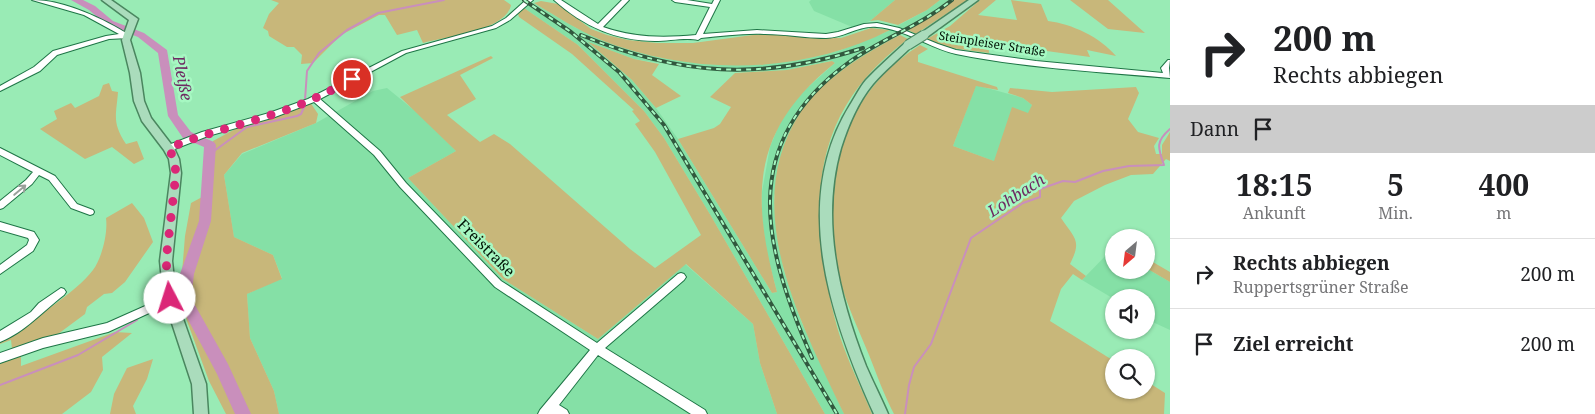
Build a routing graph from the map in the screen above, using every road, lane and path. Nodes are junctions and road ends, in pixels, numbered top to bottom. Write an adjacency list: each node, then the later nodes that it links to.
1 (35, 0): 10 (street)
2 (106, 0): 10 (main road)
3 (530, 0): 15 (street)
4 (557, 0): 9 (street, Steinpleiser Straße)
5 (626, 0): 9 (street)
6 (675, 0): 8 (street)
7 (974, 0): 33 (main road, bridge)
8 (716, 3): 11 (street)
9 (598, 28): 11 (street, Steinpleiser Straße)
10 (130, 32): 14 (street); 16 (main road)
11 (698, 38): 13 (street, Steinpleiser Straße)
12 (1170, 62): 13 (street)
13 (1168, 76)
14 (0, 89)
15 (313, 100): 16 (street); 27 (street, Freistraße)
16 (169, 148): 25 (main road)
17 (0, 151): 18 (street)
18 (38, 171): 19 (street, one-way to 18); 20 (street)
19 (0, 206)
20 (90, 212)
21 (0, 226): 22 (street)
22 (0, 270)
23 (682, 277): 27 (street)
24 (61, 292): 26 (street)
25 (170, 298): 28 (street); 30 (main road)
26 (0, 337)
27 (597, 349): 29 (street); 32 (street)
28 (0, 358)
29 (547, 410): 31 (street)
30 (202, 414)
31 (563, 414)
32 (701, 414)
33 (881, 414)

